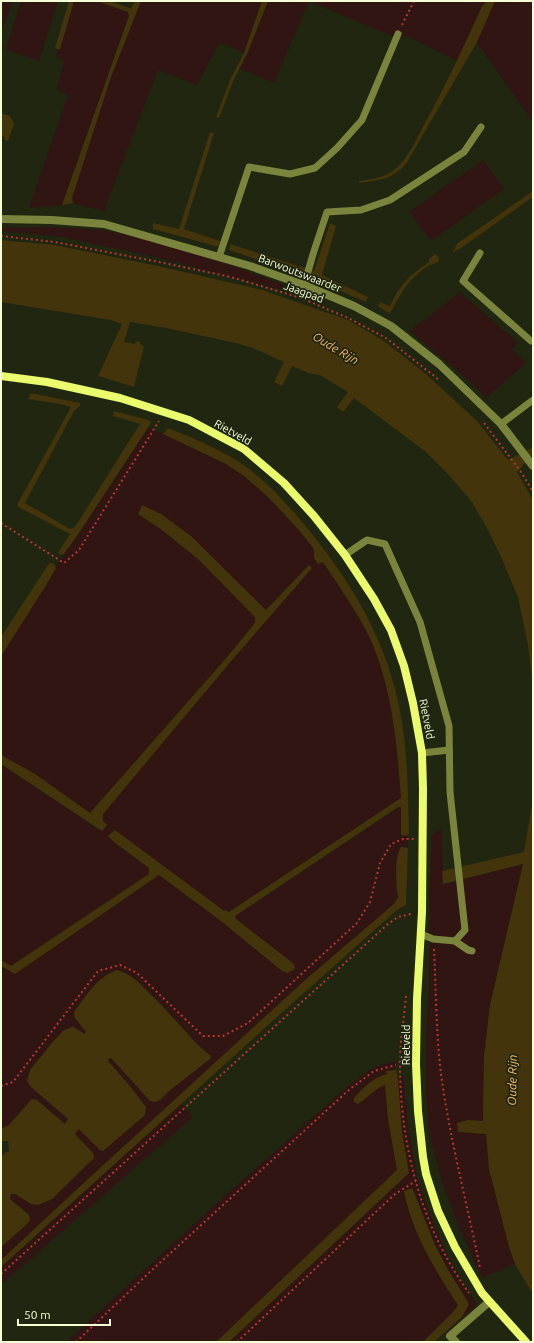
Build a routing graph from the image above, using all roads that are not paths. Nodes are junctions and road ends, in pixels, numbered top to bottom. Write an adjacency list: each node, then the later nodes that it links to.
1 (398, 34): 5 (lane)
2 (481, 128): 6 (lane)
3 (1, 219): 5 (street, Barwoutswaarder)
4 (480, 253): 7 (lane)
5 (219, 257): 6 (street, Barwoutswaarder)
6 (305, 282): 10 (street, Barwoutswaarder)
7 (531, 340)
8 (1, 376): 12 (main road, Rietveld)
9 (533, 400): 10 (lane)
10 (501, 424): 11 (street, Barwoutswaarder)
11 (532, 465)
12 (345, 556): 13 (lane); 14 (main road, Rietveld)
13 (449, 750): 14 (lane); 16 (lane)
14 (422, 753): 15 (main road, Rietveld)
15 (421, 934): 16 (lane); 18 (main road, Rietveld)
16 (455, 941): 17 (lane)
17 (472, 950)
18 (486, 1298): 19 (street); 20 (main road, Rietveld)
19 (456, 1342)
20 (526, 1342)

